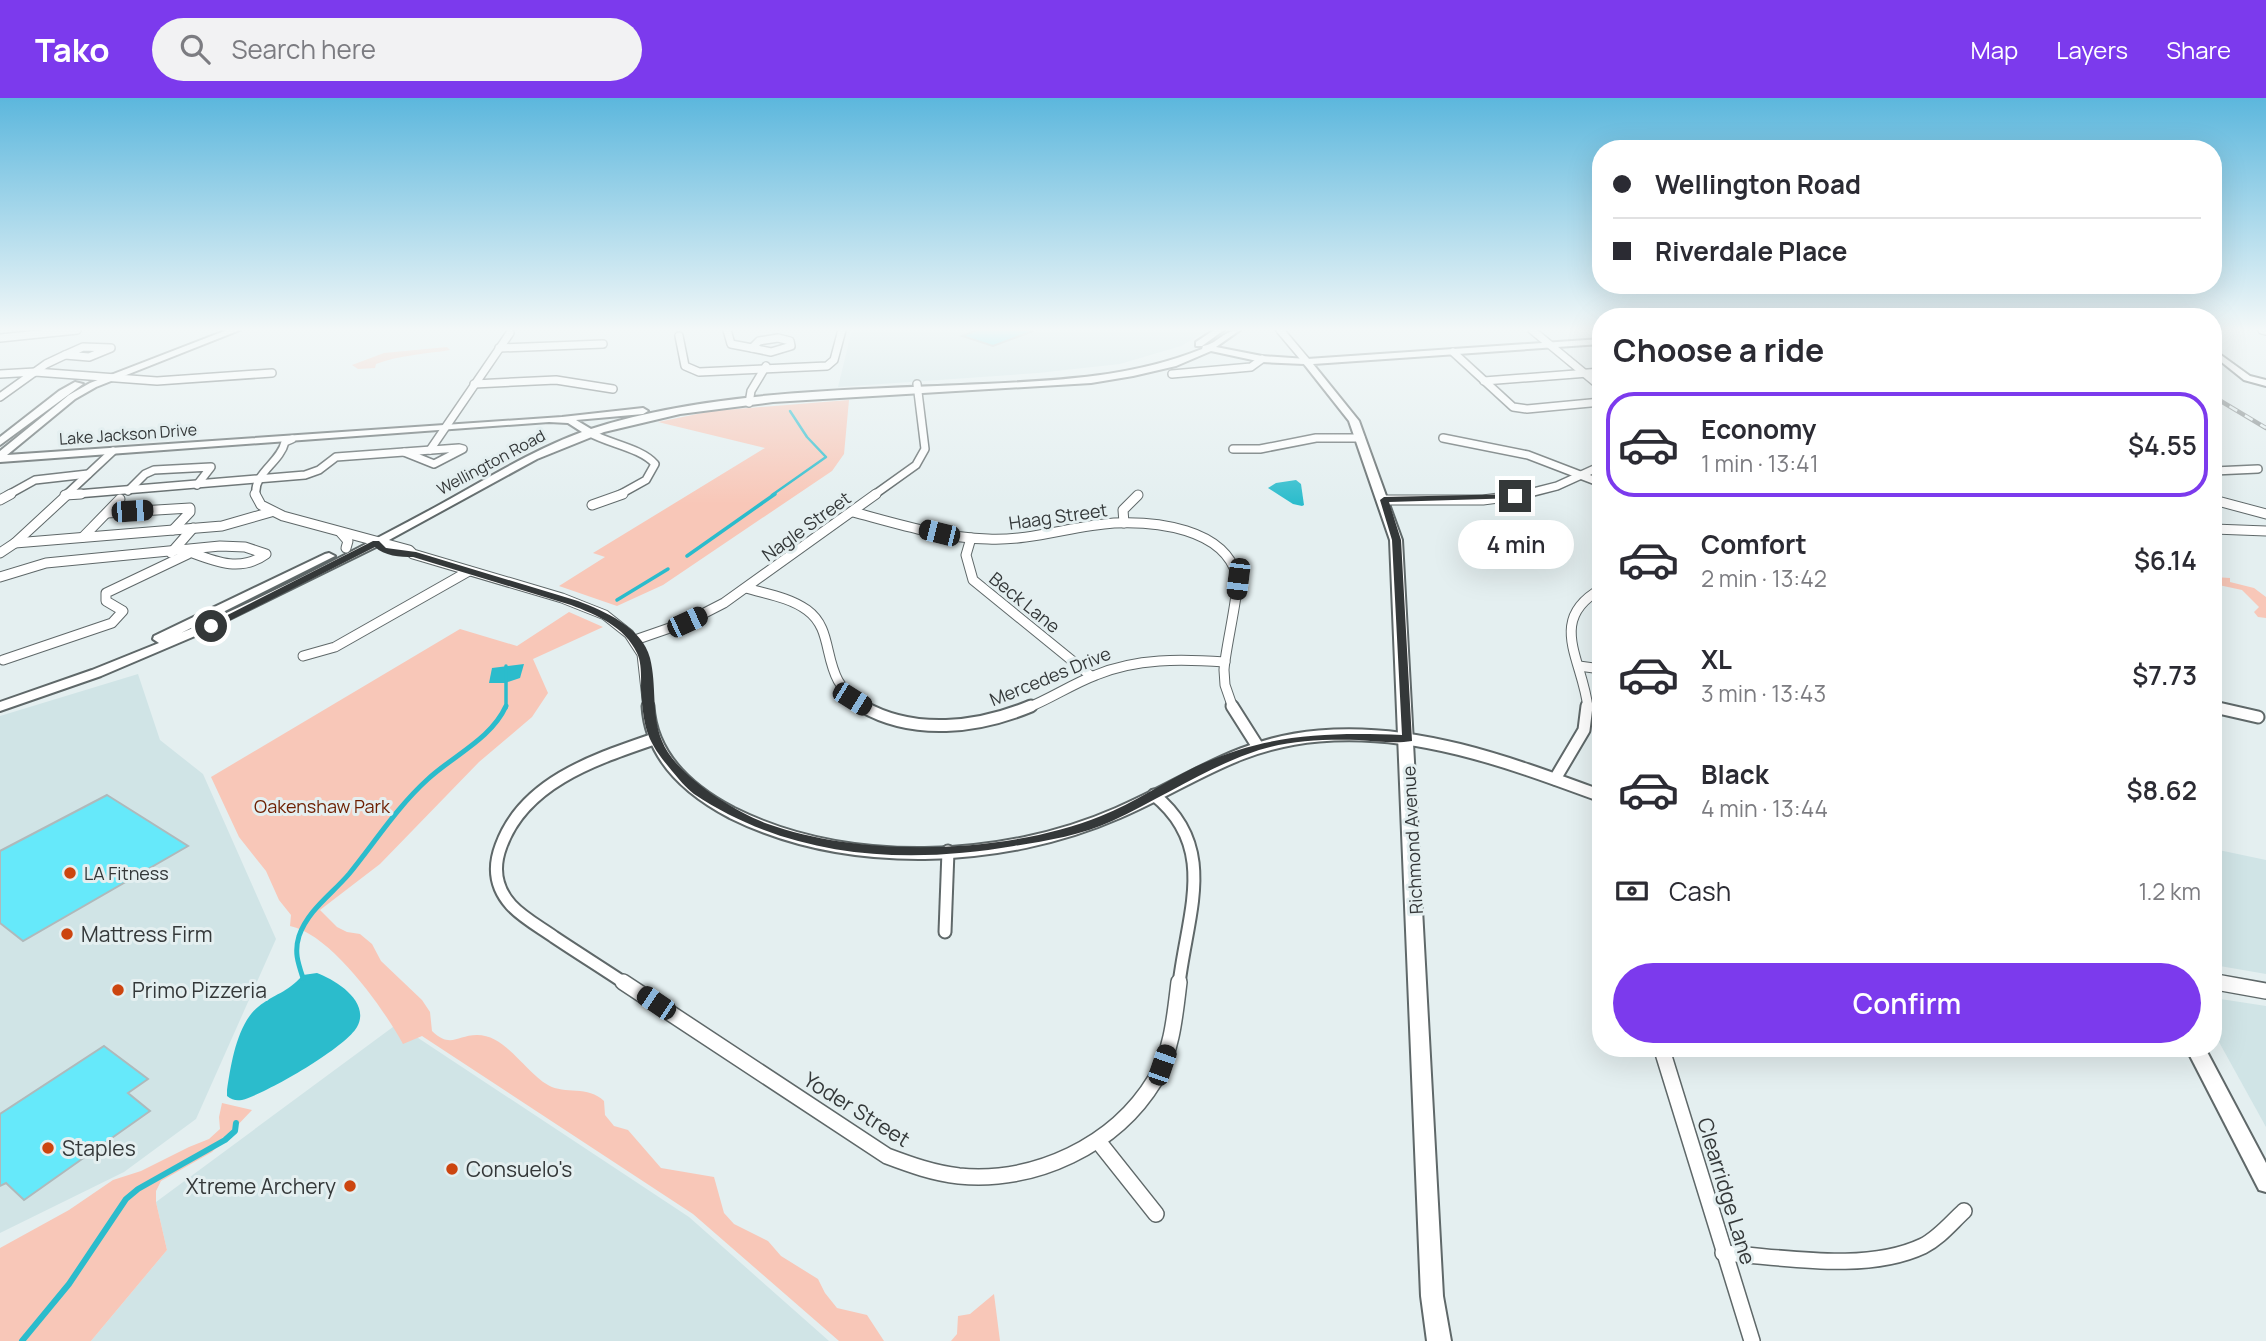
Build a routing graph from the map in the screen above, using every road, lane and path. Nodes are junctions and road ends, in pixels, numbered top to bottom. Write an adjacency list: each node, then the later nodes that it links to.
1 (13, 388): 13 (street)
2 (72, 388): 25 (main road)
3 (89, 388): 31 (main road)
4 (471, 388): 19 (street)
5 (607, 388): 11 (street)
6 (751, 388): 15 (street)
7 (905, 388): 15 (main road, Wellington Road)
8 (918, 388): 49 (street, Nagle Street)
9 (1329, 388): 22 (main road, Richmond Avenue)
10 (1493, 388): 16 (street)
11 (613, 389)
12 (0, 391): 13 (street)
13 (9, 391): 14 (street)
14 (0, 397)
15 (749, 400): 17 (main road, Wellington Road); 20 (main road, Wellington Road)
16 (1592, 403)
17 (665, 408): 18 (main road); 20 (main road, Wellington Road)
18 (550, 419): 19 (main road, Lake Jackson Drive); 20 (main road, Lake Jackson Drive)
19 (446, 426): 21 (main road, Lake Jackson Drive); 28 (street)
20 (587, 430): 47 (street); 60 (main road, Wellington Road)
21 (312, 437): 24 (main road, Lake Jackson Drive); 27 (street)
22 (1361, 438): 26 (street); 45 (main road, Richmond Avenue)
23 (1443, 438): 36 (street)
24 (292, 439): 27 (street); 29 (main road, Lake Jackson Drive)
25 (0, 442)
26 (1233, 449)
27 (283, 450): 38 (street)
28 (430, 450): 30 (street); 30 (street)
29 (113, 451): 31 (main road, Lake Jackson Drive); 35 (street)
30 (404, 452): 38 (street)
31 (0, 458)
32 (2258, 469): 34 (street)
33 (1592, 470): 36 (street)
34 (2222, 471)
35 (88, 474): 41 (street); 44 (street)
36 (1581, 474): 37 (street); 45 (street)
37 (1592, 479)
38 (257, 481): 39 (street); 48 (street)
39 (197, 485): 40 (street); 40 (street)
40 (128, 491): 41 (street)
41 (65, 495): 61 (street)
42 (1138, 495): 52 (street)
43 (120, 499): 50 (street)
44 (0, 500)
45 (1384, 500): 83 (main road, Richmond Avenue)
46 (2222, 502): 51 (street)
47 (592, 505)
48 (271, 512): 53 (street); 57 (street)
49 (853, 512): 59 (street, Haag Street); 70 (street, Nagle Street)
50 (107, 513): 55 (street); 58 (street)
51 (2266, 514)
52 (1124, 523): 59 (street, Haag Street); 75 (street, Haag Street)
53 (194, 528): 55 (street); 64 (street)
54 (2222, 529): 56 (street)
55 (173, 530): 58 (street)
56 (2266, 531)
57 (341, 533): 60 (street); 62 (street)
58 (83, 537): 61 (street)
59 (971, 538): 78 (street, Beck Lane)
60 (369, 541): 62 (main road, Wellington Road); 68 (street); 80 (main road, Wellington Road)
61 (15, 543): 65 (street)
62 (346, 548): 79 (main road, Wellington Road)
63 (192, 551): 63 (street); 64 (street); 67 (street)
64 (171, 552): 66 (street)
65 (0, 553)
66 (147, 554): 67 (street); 69 (street)
67 (153, 570): 74 (street)
68 (469, 571): 72 (street); 73 (street)
69 (0, 577)
70 (746, 588): 72 (street, Nagle Street); 78 (street, Mercedes Drive)
71 (1592, 595): 76 (street)
72 (635, 640): 84 (street)
73 (303, 656)
74 (3, 660)
75 (1225, 662): 78 (street, Mercedes Drive); 85 (street, Haag Street)
76 (1579, 666): 77 (street); 86 (street)
77 (1592, 667)
78 (1091, 676)
79 (0, 698)
80 (0, 707)
81 (2222, 709): 82 (street)
82 (2258, 717)
83 (1408, 738): 85 (street); 86 (street); 100 (main road, Richmond Avenue)
84 (654, 739): 89 (street); 95 (street, Yoder Street)
85 (1258, 747): 88 (street)
86 (1555, 779): 87 (street)
87 (1592, 793)
88 (1154, 794): 89 (street); 95 (street, Yoder Street)
89 (948, 851): 90 (street)
90 (945, 932)
91 (2222, 983): 92 (street)
92 (2266, 991)
93 (1665, 1057): 99 (street, Clearridge Lane)
94 (2200, 1057): 96 (main road)
95 (1098, 1141): 98 (street)
96 (2266, 1183)
97 (1964, 1211): 99 (street)
98 (1156, 1214)
99 (1723, 1253): 101 (street, Clearridge Lane)
100 (1439, 1341)
101 (1752, 1341)

